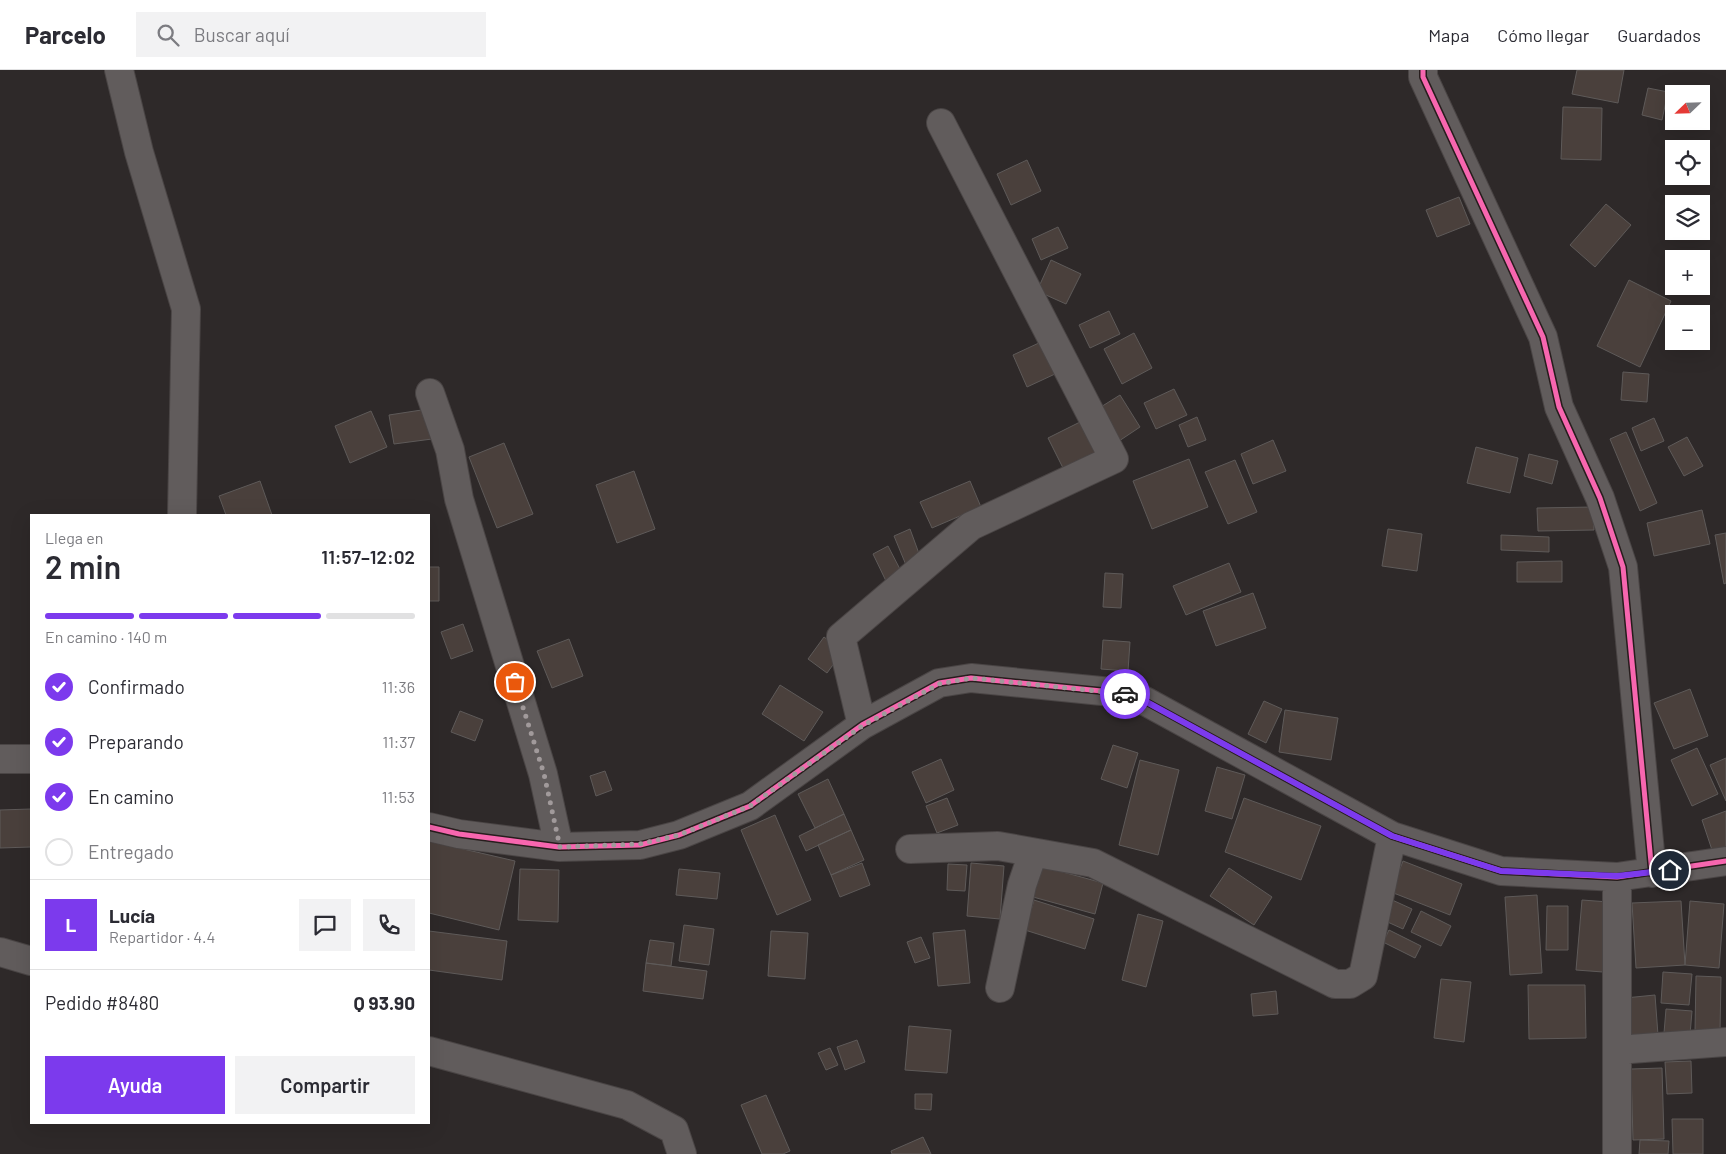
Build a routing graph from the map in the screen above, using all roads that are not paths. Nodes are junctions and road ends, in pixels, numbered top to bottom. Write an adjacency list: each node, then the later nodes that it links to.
1 (119, 70): 5 (street)
2 (1423, 70): 15 (street)
3 (941, 123): 6 (street)
4 (430, 393): 11 (street)
5 (182, 514)
6 (862, 726): 10 (street); 11 (street)
7 (0, 759): 8 (street)
8 (30, 759)
9 (430, 827): 11 (street)
10 (1392, 836): 13 (street); 16 (street)
11 (560, 847)
12 (910, 849): 13 (street)
13 (1033, 853): 19 (street)
14 (1726, 861): 15 (street)
15 (1652, 873): 16 (street)
16 (1617, 876): 21 (street)
17 (0, 952): 18 (street)
18 (30, 961)
19 (1000, 988)
20 (1726, 1042): 21 (street)
21 (1617, 1050): 24 (street)
22 (430, 1051): 23 (street)
23 (682, 1154)
24 (1617, 1154)

